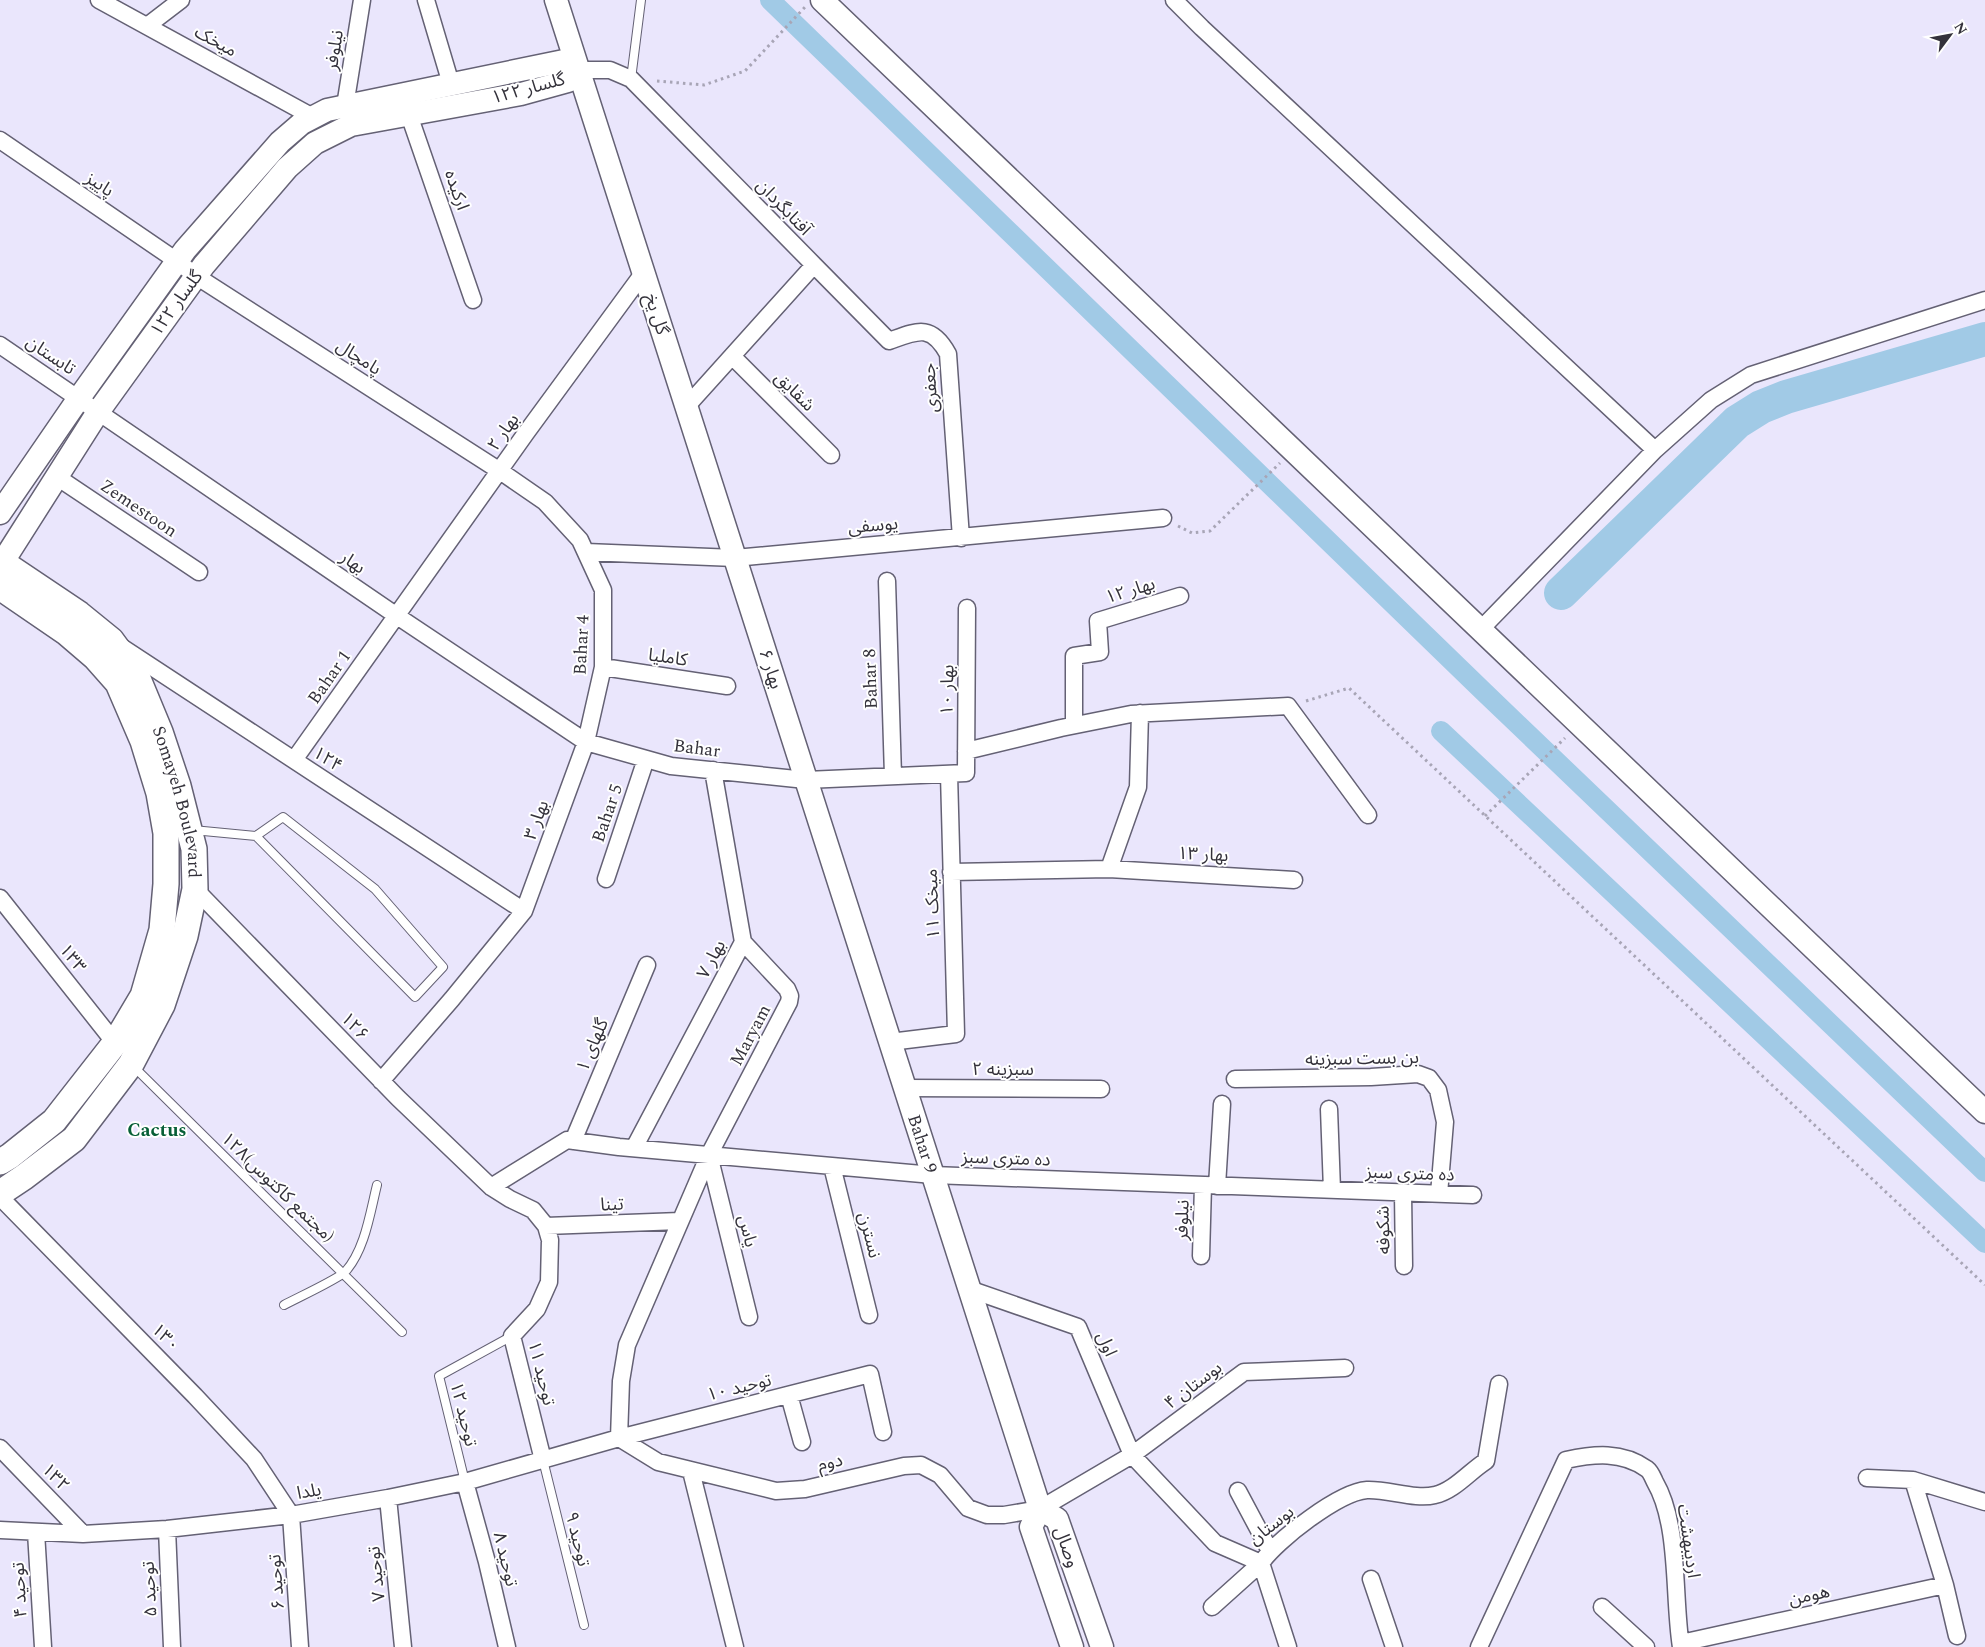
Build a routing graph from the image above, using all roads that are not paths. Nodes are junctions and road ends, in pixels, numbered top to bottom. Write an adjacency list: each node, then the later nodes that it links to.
1 (99, 0): 9 (street, میخک)
2 (181, 0): 9 (street)
3 (362, 0): 14 (street, نیلوفر)
4 (426, 0): 12 (street)
5 (556, 0): 10 (main road, گل یخ)
6 (640, 0): 11 (lane)
7 (822, 0): 43 (main road)
8 (1174, 0): 28 (street)
9 (147, 26): 15 (street, میخک)
10 (579, 70): 11 (street, آفتابگردان); 12 (main road, گلسار ۱۲۲); 13 (main road, گلسار ۱۲۲); 19 (main road, گل یخ)
11 (631, 79): 18 (street, آفتابگردان)
12 (451, 84): 13 (main road, گلسار ۱۲۲)
13 (405, 104): 14 (main road, گلسار ۱۲۲); 20 (main road, گلسار ۱۲۲); 21 (street, ارکیده)
14 (345, 106): 15 (main road, گلسار ۱۲۲)
15 (313, 117): 17 (main road, گلسار ۱۲۲)
16 (0, 140): 17 (street, پاییز)
17 (176, 261): 20 (street, پاییز); 25 (main road, گلسار ۱۲۲)
18 (814, 266): 24 (street); 34 (street, جعفری)
19 (644, 272): 26 (main road, گل یخ); 30 (street, بهار ۲)
20 (196, 276): 27 (main road, گلسار ۱۲۲); 30 (street, پامچال)
21 (473, 300)
22 (1985, 300): 28 (street)
23 (0, 345): 25 (street, تابستان)
24 (732, 356): 26 (street); 29 (street, شقایق)
25 (79, 398): 27 (street, تابستان); 32 (main road, گلسار ۱۲۲)
26 (686, 406): 36 (main road, گل یخ)
27 (98, 412): 31 (main road, گلسار ۱۲۲); 42 (street, بهار)
28 (1655, 450): 43 (street)
29 (831, 455)
30 (500, 471): 35 (street, پامچال); 42 (street, بهار ۲)
31 (57, 477): 37 (main road, گلسار ۱۲۲); 38 (street, Zemestoon)
32 (0, 513)
33 (1163, 518): 34 (street, یوسفی)
34 (961, 538): 36 (street, یوسفی)
35 (586, 552): 36 (street, یوسفی); 45 (street, Bahar 4)
36 (735, 558): 57 (main road, بهار ۶)
37 (0, 569): 44 (main road, Somayeh Boulevard); 71 (main road, Somayeh Boulevard)
38 (199, 572)
39 (887, 581): 56 (street, Bahar 8)
40 (1180, 596): 48 (street, بهار ۱۲)
41 (967, 608): 50 (street, بهار ۱۰)
42 (396, 616): 49 (street, بهار); 52 (street, Bahar 1)
43 (1480, 630): 79 (main road)
44 (110, 640): 52 (street, ۱۲۴); 59 (main road, Somayeh Boulevard)
45 (603, 667): 46 (street, کاملیا); 49 (street, Bahar 4)
46 (726, 686)
47 (1140, 713): 48 (street); 58 (street); 61 (street)
48 (1074, 725): 50 (street)
49 (586, 742): 51 (street, Bahar); 67 (street, بهار ۳)
50 (966, 751): 54 (street, بهار ۱۰)
51 (646, 759): 53 (street, Bahar); 63 (street, Bahar 5)
52 (294, 760): 67 (street, ۱۲۴)
53 (712, 770): 57 (street, Bahar); 68 (street, بهار ۷)
54 (966, 773): 55 (street, Bahar)
55 (949, 774): 56 (street, Bahar); 62 (street, میخک ۱۱)
56 (893, 776): 57 (street, Bahar)
57 (806, 780): 70 (main road, Bahar 9)
58 (1368, 815)
59 (189, 830): 60 (lane); 65 (main road, Somayeh Boulevard)
60 (256, 836): 60 (lane)
61 (1110, 869): 62 (street, بهار ۱۳); 64 (street, بهار ۱۳)
62 (951, 872): 70 (street, میخک ۱۱)
63 (606, 879)
64 (1294, 880)
65 (195, 890): 72 (main road, Somayeh Boulevard); 74 (street, ۱۲۶)
66 (0, 898): 71 (street, ۱۳۳)
67 (524, 911): 74 (street, بهار ۳)
68 (743, 942): 81 (street, بهار ۷); 82 (street, Maryam)
69 (648, 965): 80 (street, گلهای ۱)
70 (890, 1042): 75 (main road, Bahar 9)
71 (115, 1043): 83 (main road, Somayeh Boulevard)
72 (131, 1064): 90 (main road, Somayeh Boulevard); 99 (lane, ۱۲۸(مجتمع کاکتوس))
73 (1235, 1080): 92 (street, بن بست سبزینه)
74 (381, 1081): 88 (street, ۱۲۶)
75 (905, 1088): 76 (street, سبزینه ۲); 85 (main road, Bahar 9)
76 (1101, 1089)
77 (1222, 1104): 87 (street, نیلوفر)
78 (1330, 1109): 89 (street)
79 (1985, 1112)
80 (573, 1141): 81 (street, ده متری سبز); 88 (street, ده متری سبز)
81 (634, 1148): 82 (street, ده متری سبز)
82 (709, 1155): 84 (street, ده متری سبز); 95 (street); 103 (street, یاس)
83 (0, 1162)
84 (832, 1166): 85 (street, ده متری سبز); 102 (street, نسترن)
85 (933, 1175): 87 (street, ده متری سبز); 100 (main road, Bahar 9)
86 (377, 1185): 99 (lane)
87 (1210, 1186): 89 (street, ده متری سبز); 97 (street, نیلوفر)
88 (491, 1187): 96 (street)
89 (1332, 1190): 91 (street, ده متری سبز)
90 (0, 1193)
91 (1403, 1193): 92 (street, ده متری سبز); 98 (street, شکوفه)
92 (1439, 1194): 93 (street, ده متری سبز)
93 (1473, 1195)
94 (0, 1198): 123 (street, ۱۳۰)
95 (680, 1221): 96 (street, تینا); 110 (street)
96 (546, 1226): 105 (street, توحید ۱۱)
97 (1201, 1256)
98 (1404, 1266)
99 (344, 1273): 101 (lane); 104 (lane, ۱۲۸(مجتمع کاکتوس))
100 (969, 1289): 113 (street, اول); 122 (main road, Bahar 9)
101 (284, 1305)
102 (869, 1315)
103 (749, 1317)
104 (402, 1332)
105 (512, 1336): 114 (street, توحید ۱۱); 118 (lane, توحید ۱۲)
106 (1345, 1368): 113 (street, بوستان ۴)
107 (1499, 1384): 128 (street, بوستان)
108 (789, 1395): 109 (street, توحید ۱۰); 110 (street, توحید ۱۰); 111 (street)
109 (883, 1432)
110 (619, 1438): 114 (street, یلدا); 115 (street, دوم)
111 (802, 1442)
112 (0, 1448): 127 (street, ۱۳۲)
113 (1132, 1455): 122 (street); 128 (street, بوستان)
114 (543, 1460): 118 (street, یلدا); 133 (lane, توحید ۹)
115 (691, 1471): 122 (street, دوم); 141 (street)
116 (1867, 1478): 117 (street)
117 (1913, 1480): 121 (street); 130 (street)
118 (465, 1482): 120 (street, یلدا); 140 (street, توحید ۸)
119 (1238, 1491): 128 (street)
120 (388, 1498): 123 (street, یلدا); 139 (street, توحید ۷)
121 (1985, 1502)
122 (1040, 1509): 142 (main road, وصال); 143 (main road, وصال)
123 (291, 1515): 124 (street, یلدا); 138 (street, توحید ۶)
124 (166, 1529): 127 (street, یلدا); 137 (street, توحید ۵)
125 (0, 1530): 126 (street, یلدا)
126 (36, 1532): 127 (street, یلدا); 136 (street, توحید ۴)
127 (83, 1534)
128 (1266, 1557): 131 (street); 144 (street)
129 (1371, 1580): 145 (street)
130 (1945, 1585): 134 (street); 135 (street, هومن)
131 (1212, 1607)
132 (1602, 1607): 147 (street)
133 (584, 1625)
134 (1957, 1636)
135 (1681, 1645): 146 (street, اردیبهشت)
136 (43, 1647)
137 (172, 1647)
138 (300, 1647)
139 (403, 1647)
140 (507, 1647)
141 (735, 1647)
142 (1072, 1647)
143 (1102, 1647)
144 (1288, 1647)
145 (1394, 1647)
146 (1479, 1647)
147 (1646, 1647)

